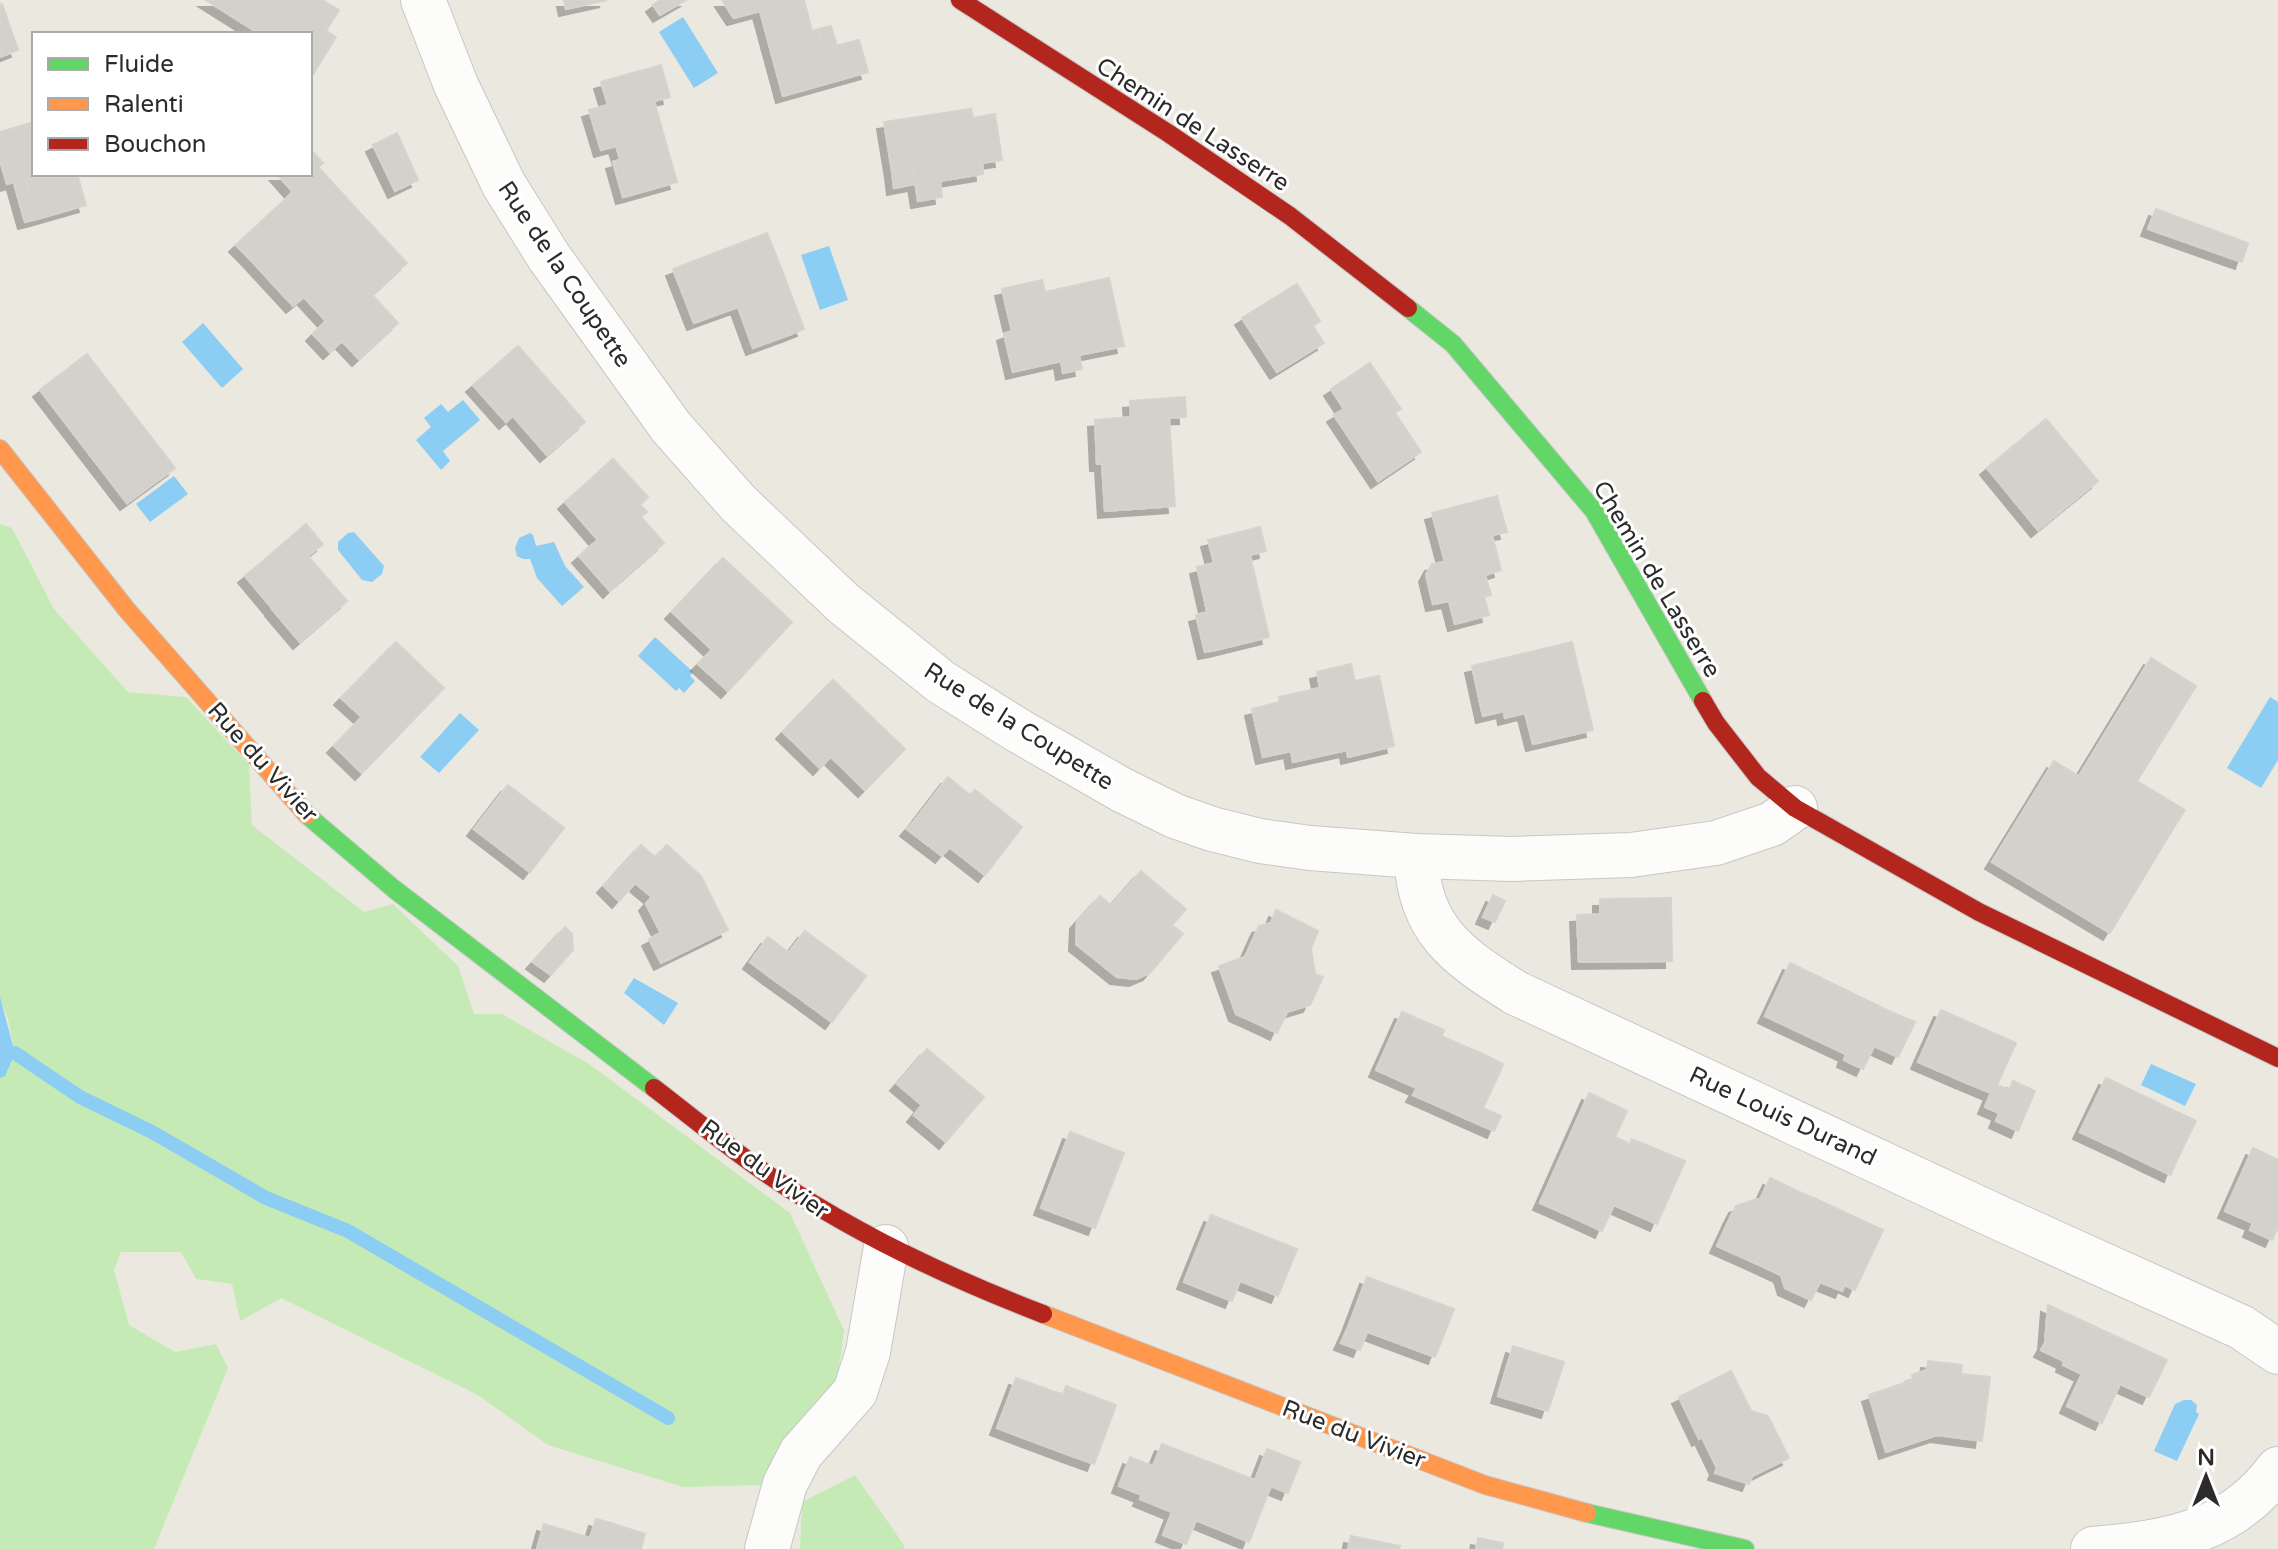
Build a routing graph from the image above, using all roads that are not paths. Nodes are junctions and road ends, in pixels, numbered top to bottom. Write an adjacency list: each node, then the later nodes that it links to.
1 (423, 0): 5 (street, Rue de la Coupette)
2 (960, 0): 4 (street, Chemin de Lasserre)
3 (0, 449): 7 (street, Rue du Vivier)
4 (1795, 808): 5 (street, Rue de la Coupette); 6 (street, Chemin de Lasserre)
5 (1416, 856): 8 (street, Rue Louis Durand)
6 (2278, 1058)
7 (886, 1247): 10 (street); 11 (street, Rue du Vivier)
8 (2278, 1352)
9 (2274, 1474): 12 (street)
10 (767, 1549)
11 (1745, 1549)
12 (2093, 1549)

